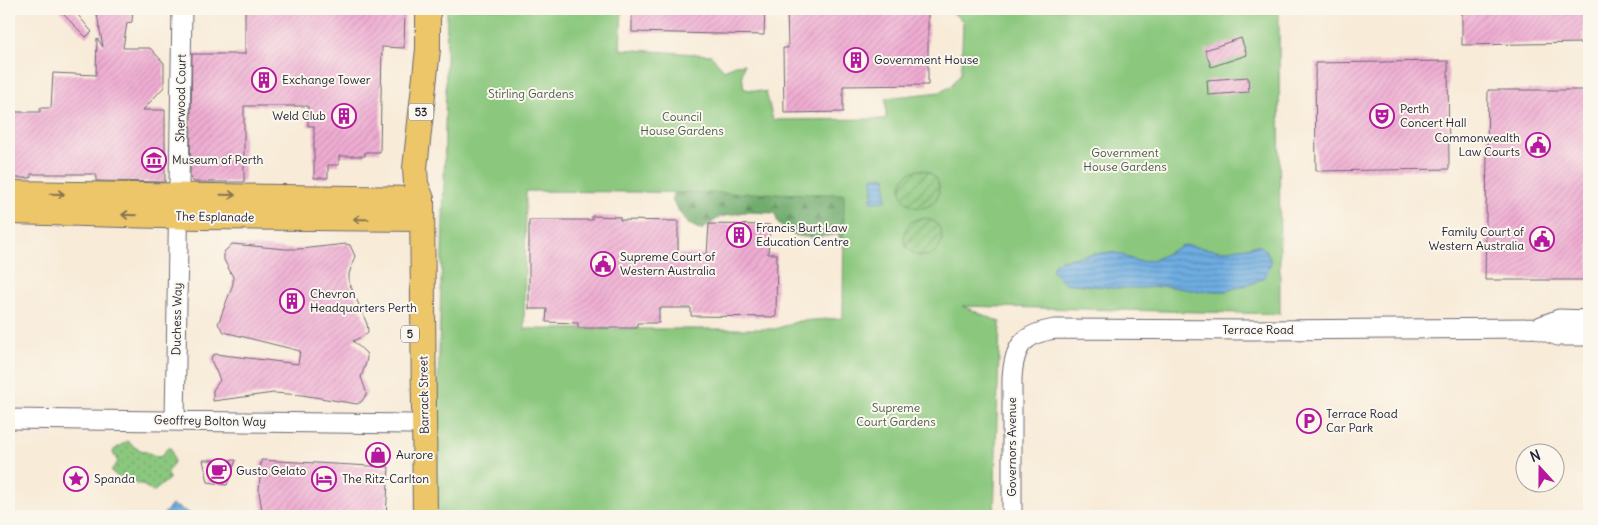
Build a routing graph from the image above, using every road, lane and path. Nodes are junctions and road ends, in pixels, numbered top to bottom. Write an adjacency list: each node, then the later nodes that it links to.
1 (182, 9): 5 (street, Sherwood Court)
2 (428, 9): 4 (main road, Barrack Street / 53)
3 (9, 193): 5 (main road, The Esplanade, one-way to 5)
4 (416, 204): 5 (main road, The Esplanade); 13 (main road, Barrack Street / 5); 15 (main road, Barrack Street / 5)
5 (178, 206): 6 (main road, The Esplanade, one-way to 6); 12 (street, Duchess Way)
6 (9, 212)
7 (1589, 320): 8 (street, Terrace Road)
8 (1536, 328): 9 (street, Terrace Road); 10 (street, Terrace Road)
9 (1589, 336)
10 (1012, 378): 16 (street, Governors Avenue)
11 (9, 419): 12 (street, Geoffrey Bolton Way)
12 (175, 421): 13 (street, Geoffrey Bolton Way)
13 (411, 424): 14 (main road, Barrack Street / 5)
14 (411, 516)
15 (425, 516)
16 (1012, 516)

